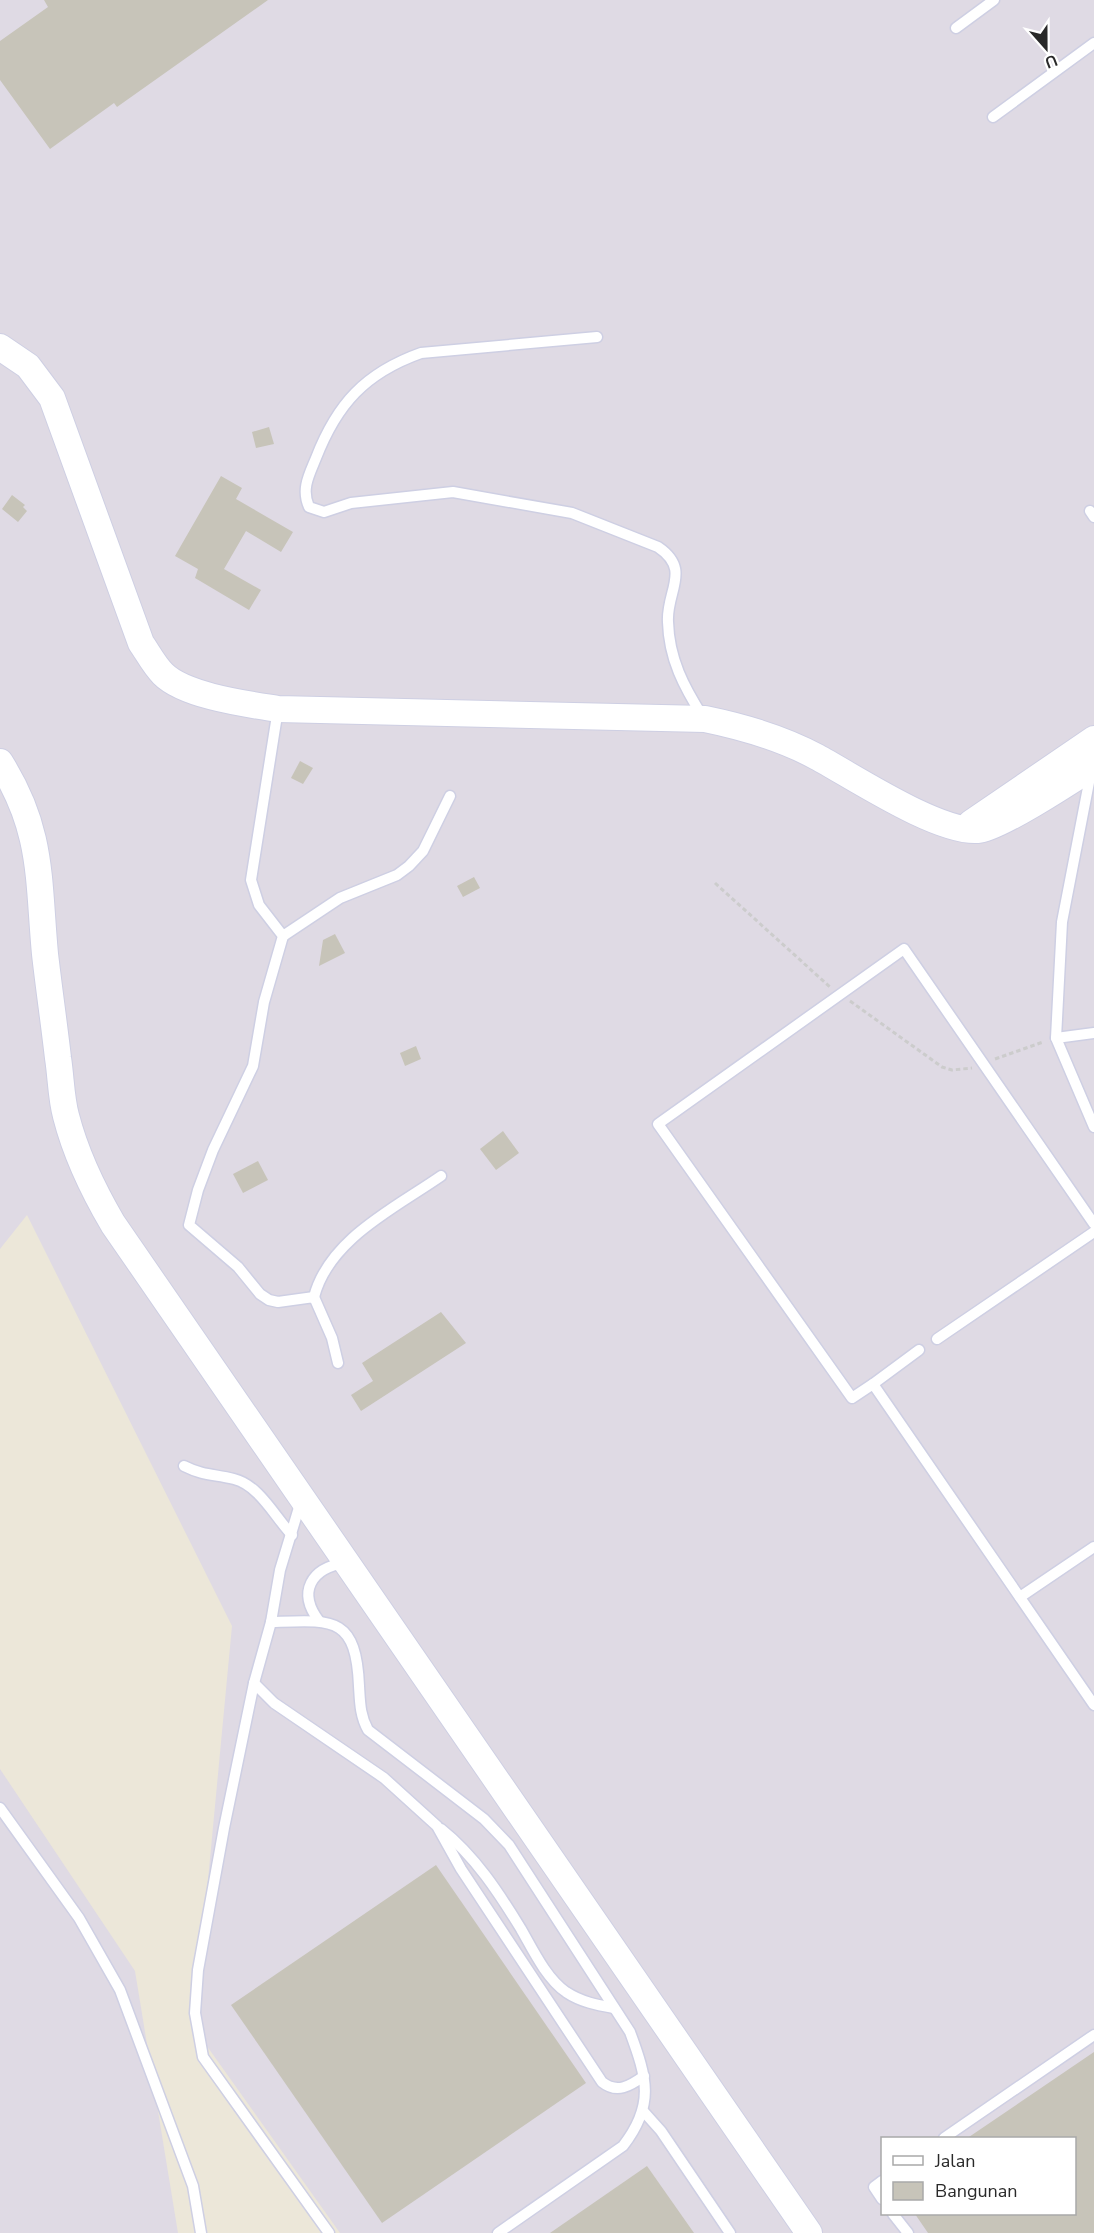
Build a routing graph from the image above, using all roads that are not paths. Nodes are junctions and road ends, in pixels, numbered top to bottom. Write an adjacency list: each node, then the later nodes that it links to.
1 (994, 0): 2 (lane)
2 (956, 28)
3 (1094, 43): 4 (lane)
4 (993, 117)
5 (597, 337): 8 (lane)
6 (0, 348): 7 (street)
7 (278, 709): 8 (street); 12 (lane)
8 (705, 719): 9 (street)
9 (1091, 755): 14 (lane)
10 (0, 762): 25 (street)
11 (450, 796): 12 (lane)
12 (283, 936): 19 (lane)
13 (1094, 1033): 14 (lane)
14 (1056, 1038): 15 (lane)
15 (1094, 1127)
16 (441, 1176): 19 (lane)
17 (1094, 1224): 23 (lane)
18 (1094, 1232): 20 (lane)
19 (314, 1297): 22 (lane)
20 (938, 1339)
21 (919, 1350): 23 (lane)
22 (338, 1363)
23 (873, 1384): 29 (lane)
24 (184, 1466): 26 (lane)
25 (302, 1497): 26 (lane); 28 (street)
26 (292, 1535): 31 (lane)
27 (1094, 1547): 29 (lane)
28 (348, 1563): 30 (lane); 48 (street)
29 (1020, 1598): 33 (lane)
30 (319, 1621): 31 (lane); 36 (lane)
31 (271, 1622): 32 (lane)
32 (254, 1683): 35 (lane); 45 (lane)
33 (1094, 1705)
34 (0, 1808): 44 (lane)
35 (437, 1826): 36 (lane); 38 (lane)
36 (614, 2008): 38 (lane)
37 (1094, 2035): 40 (lane)
38 (644, 2076): 39 (lane)
39 (644, 2112): 46 (lane); 47 (lane)
40 (947, 2137)
41 (881, 2182): 42 (lane)
42 (881, 2198)
43 (894, 2215): 49 (lane)
44 (201, 2233)
45 (329, 2233)
46 (498, 2233)
47 (730, 2233)
48 (809, 2233)
49 (908, 2233)

